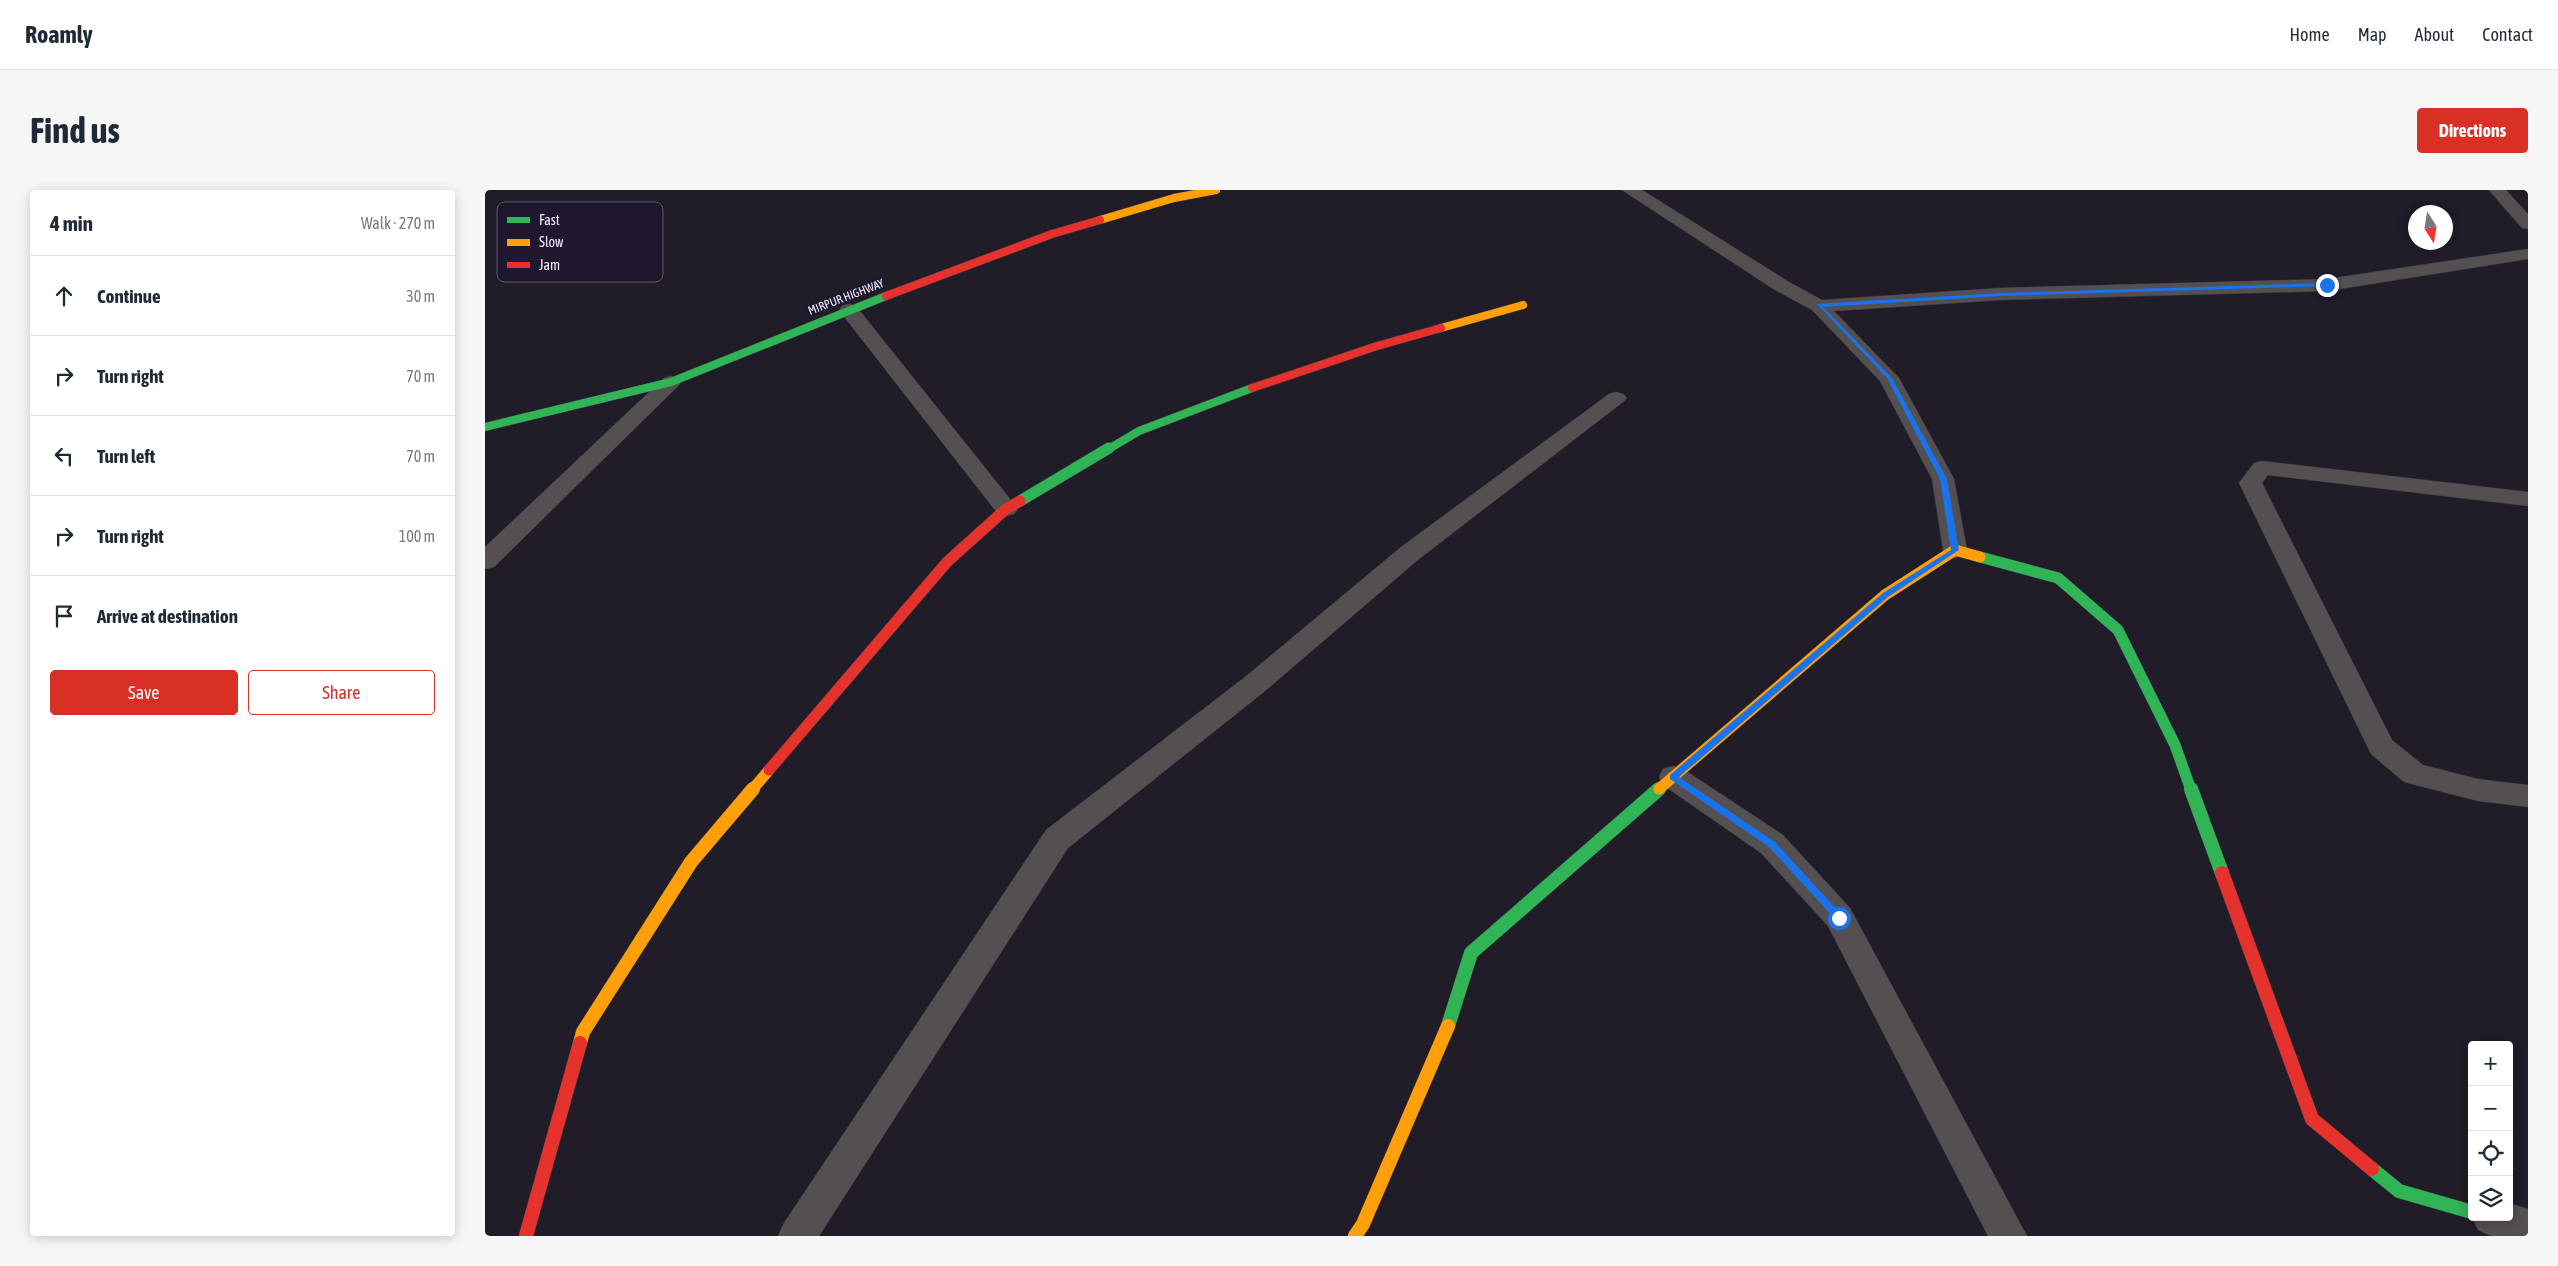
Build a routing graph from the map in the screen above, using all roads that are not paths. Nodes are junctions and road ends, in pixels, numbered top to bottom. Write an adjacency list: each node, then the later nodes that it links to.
1 (1216, 190): 8 (street, MIRPUR HIGHWAY)
2 (1630, 190): 7 (street)
3 (2497, 190): 4 (street)
4 (2528, 224)
5 (2528, 254): 7 (street)
6 (1523, 305): 13 (street)
7 (1819, 306): 14 (street)
8 (849, 310): 9 (street, MIRPUR HIGHWAY); 13 (street)
9 (671, 382): 11 (street, MIRPUR HIGHWAY); 15 (street)
10 (1616, 398): 22 (street)
11 (485, 426)
12 (2528, 499): 17 (street)
13 (1006, 510): 21 (street)
14 (1955, 550): 16 (street); 18 (street)
15 (485, 561)
16 (1673, 777): 23 (street); 24 (street)
17 (2528, 796)
18 (2468, 1211)
19 (2504, 1221): 20 (street)
20 (2528, 1228)
21 (526, 1236)
22 (797, 1236)
23 (1355, 1236)
24 (2008, 1236)

